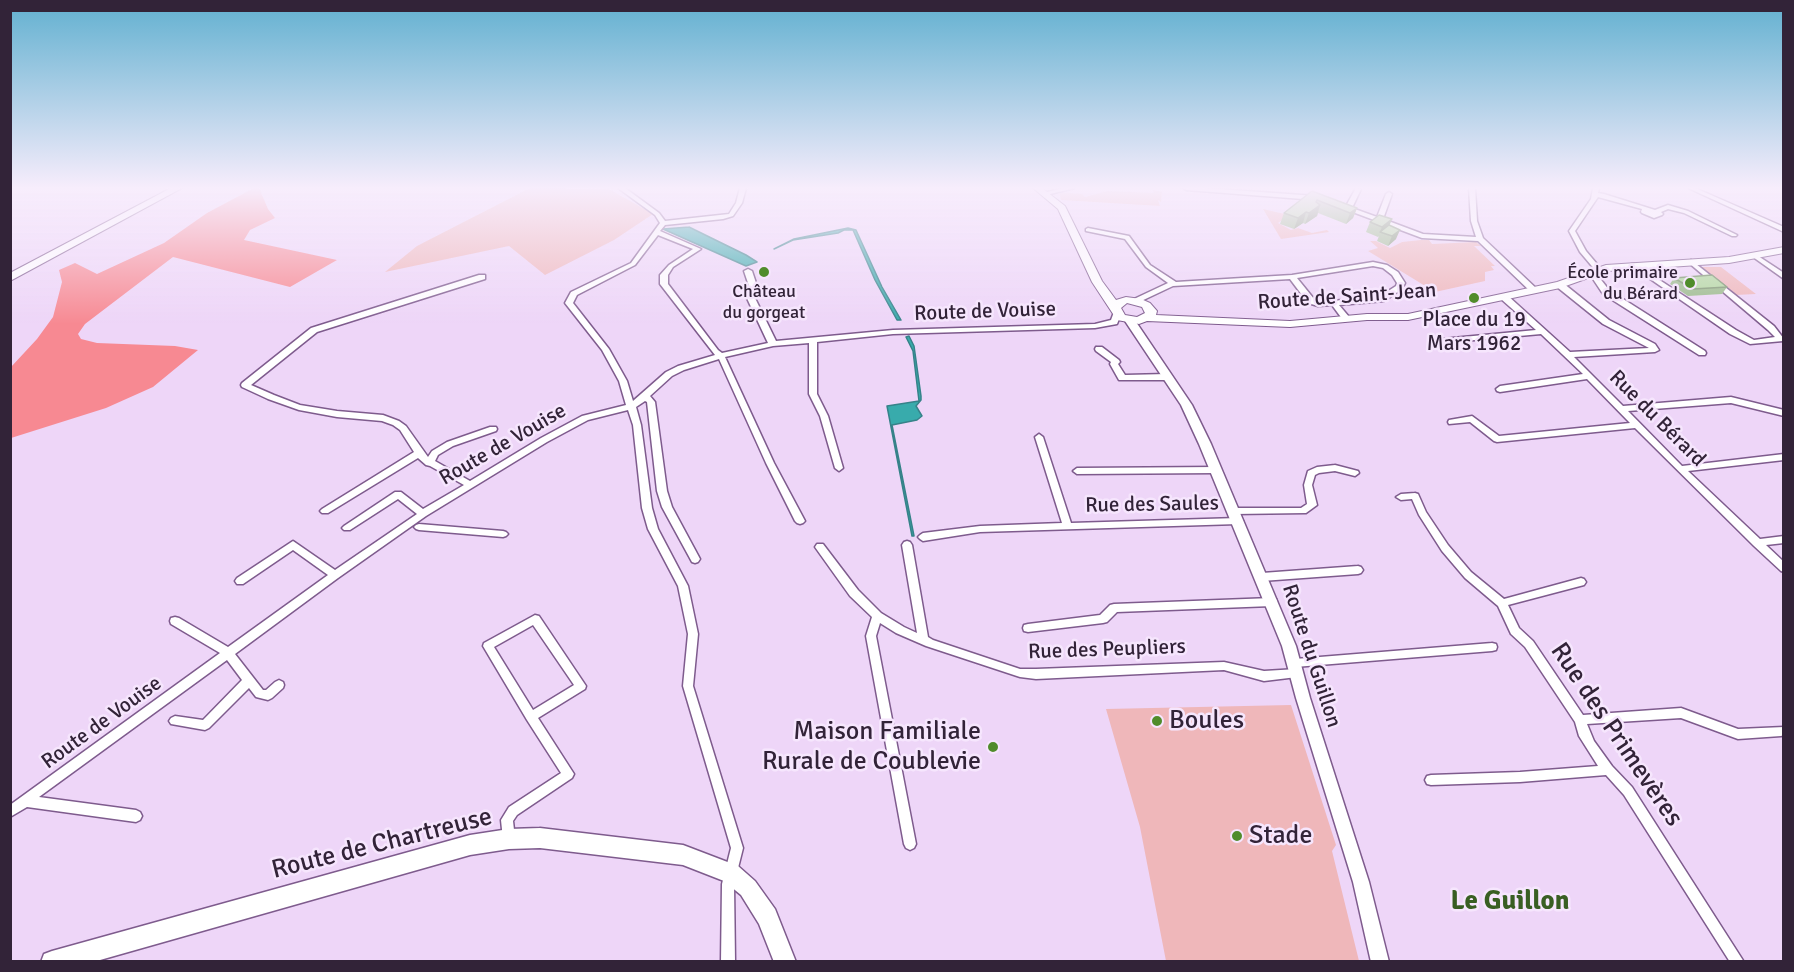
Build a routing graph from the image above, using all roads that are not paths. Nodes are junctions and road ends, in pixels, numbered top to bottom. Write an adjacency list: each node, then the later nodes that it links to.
1 (93, 233): 21 (main road)
2 (655, 233): 43 (street)
3 (659, 233): 38 (street)
4 (1074, 233): 27 (main road)
5 (1107, 233): 22 (street)
6 (1415, 233): 11 (street)
7 (1478, 233): 11 (street)
8 (1573, 233): 17 (street)
9 (1729, 233): 10 (street)
10 (1734, 236)
11 (1480, 239): 24 (street)
12 (1784, 250): 13 (main road, Route de Saint-Jean)
13 (1755, 256): 14 (main road, Route de Saint-Jean); 20 (street)
14 (1691, 262): 15 (main road, Route de Saint-Jean); 15 (street)
15 (1633, 265): 17 (main road, Route de Saint-Jean)
16 (748, 271): 33 (street)
17 (1595, 272): 23 (main road, Route de Saint-Jean); 36 (street)
18 (482, 277): 50 (street)
19 (1292, 277): 22 (street); 26 (street); 26 (street)
20 (1784, 277)
21 (10, 278)
22 (1171, 284): 27 (street, Route de Vouise)
23 (1560, 285): 24 (main road, Route de Saint-Jean); 37 (street)
24 (1534, 290): 25 (main road, Route de Saint-Jean)
25 (1504, 297): 29 (main road, Route de Saint-Jean); 30 (street, Rue du Bérard)
26 (1334, 303): 29 (street)
27 (1125, 310): 28 (main road, Route de Saint-Jean); 28 (main road); 31 (street, Route de Vouise); 34 (street, Route du Guillon)
28 (1147, 316): 29 (main road, Route de Saint-Jean); 34 (street, Route du Guillon)
29 (1346, 318)
30 (1543, 332): 32 (street); 37 (street, Rue du Bérard)
31 (813, 339): 33 (street, Route de Vouise); 53 (street)
32 (1442, 341)
33 (773, 344): 38 (street, Route de Vouise)
34 (1148, 348): 40 (street, Route du Guillon)
35 (1099, 349): 40 (street)
36 (1702, 353)
37 (1568, 355): 39 (street, Rue du Bérard)
38 (721, 356): 42 (street, Route de Vouise); 63 (street)
39 (1589, 376): 41 (street); 44 (street, Rue du Bérard)
40 (1167, 377): 55 (street, Route du Guillon)
41 (1500, 389)
42 (646, 396): 43 (street, Route de Vouise); 73 (street)
43 (632, 406): 58 (street, Route de Vouise); 102 (street)
44 (1621, 408): 45 (street); 47 (street, Rue du Bérard)
45 (1784, 412)
46 (1452, 422): 47 (street)
47 (1638, 425): 54 (street, Rue du Bérard)
48 (493, 429): 52 (street)
49 (1039, 436): 64 (street, Rue des Saules)
50 (418, 453): 52 (street); 60 (street)
51 (1784, 457): 54 (street)
52 (429, 462): 58 (street)
53 (839, 468)
54 (1680, 469): 70 (street, Rue du Bérard)
55 (1217, 470): 56 (street); 62 (street, Route du Guillon)
56 (1077, 471)
57 (1355, 473): 62 (street, Rue des Saules)
58 (469, 484): 61 (street, Route de Vouise)
59 (1401, 497): 81 (street)
60 (325, 511)
61 (423, 514): 66 (street); 76 (street, Route de Vouise)
62 (1236, 516): 64 (street, Rue des Saules); 77 (street, Route du Guillon)
63 (800, 521)
64 (1067, 525): 68 (street, Rue des Saules)
65 (418, 526): 67 (street)
66 (347, 528)
67 (504, 534)
68 (922, 537)
69 (1784, 539): 70 (street)
70 (1757, 543): 74 (street, Rue du Bérard)
71 (907, 545): 85 (street)
72 (820, 548): 82 (street, Rue des Peupliers)
73 (695, 559)
74 (1784, 568)
75 (1358, 570): 77 (street)
76 (335, 575): 78 (street); 87 (street, Route de Vouise)
77 (1262, 577): 80 (street, Route du Guillon)
78 (240, 581)
79 (1581, 582): 81 (street)
80 (1272, 602): 84 (street); 88 (street, Route du Guillon)
81 (1502, 603): 92 (street, Rue des Primevères)
82 (877, 616): 85 (street, Rue des Peupliers); 101 (street)
83 (176, 621): 87 (street)
84 (1028, 628)
85 (923, 640): 88 (street, Rue des Peupliers)
86 (1492, 647): 88 (street, Rue des Peupliers)
87 (228, 653): 89 (street); 97 (street, Route de Vouise)
88 (1296, 668): 106 (street, Route du Guillon)
89 (249, 680): 90 (street); 93 (street)
90 (279, 685)
91 (531, 717): 91 (street); 100 (street)
92 (1580, 720): 94 (street); 95 (street, Rue des Primevères)
93 (175, 721)
94 (1781, 731)
95 (1608, 770): 96 (street); 107 (street, Rue des Primevères)
96 (1431, 780)
97 (25, 801): 98 (street, Route de Vouise); 99 (street)
98 (10, 812)
99 (136, 816)
100 (509, 839): 102 (main road, Route de Chartreuse); 103 (main road, Route de Chartreuse)
101 (910, 844)
102 (731, 873): 104 (street); 105 (main road, Route de Chartreuse)
103 (52, 962)
104 (728, 962)
105 (785, 962)
106 (1380, 962)
107 (1738, 962)

